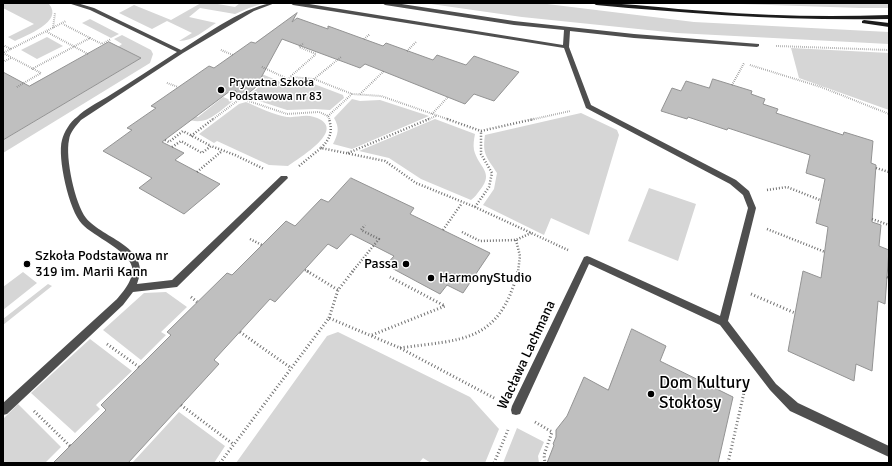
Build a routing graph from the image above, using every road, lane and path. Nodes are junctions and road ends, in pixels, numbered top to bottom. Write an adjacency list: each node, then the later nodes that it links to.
1 (71, 3): 25 (lane)
2 (272, 3): 25 (lane)
3 (293, 3): 21 (lane)
4 (385, 3): 11 (lane)
5 (596, 3): 7 (main road)
6 (889, 17): 7 (main road)
7 (837, 19): 10 (main road)
8 (69, 20): 9 (path)
9 (62, 23): 12 (path); 14 (path)
10 (889, 25)
11 (567, 29): 17 (lane); 21 (lane)
12 (46, 32): 20 (path); 22 (path)
13 (116, 36): 14 (path)
14 (90, 38): 20 (path)
15 (420, 38): 24 (path)
16 (304, 43): 34 (path)
17 (743, 44): 19 (lane); 30 (path)
18 (3, 45): 22 (path)
19 (757, 45): 23 (path)
20 (74, 46): 26 (path); 32 (path)
21 (566, 47): 43 (lane)
22 (11, 49): 28 (path)
23 (889, 50)
24 (407, 51)
25 (181, 52): 78 (lane)
26 (88, 54)
27 (341, 57): 35 (path)
28 (12, 58): 29 (path); 32 (path)
29 (3, 62)
30 (744, 63): 36 (path); 45 (path)
31 (262, 67): 34 (path)
32 (32, 69): 37 (path)
33 (384, 72): 40 (path)
34 (290, 76): 35 (path)
35 (314, 80): 39 (path)
36 (732, 85)
37 (17, 87)
38 (236, 91): 42 (path)
39 (352, 94): 40 (path); 46 (path)
40 (359, 95): 44 (path)
41 (448, 97): 44 (path)
42 (241, 98): 46 (path); 49 (path)
43 (588, 106): 48 (path); 60 (lane)
44 (432, 114): 47 (path)
45 (889, 114)
46 (328, 116): 53 (path)
47 (436, 116): 48 (path); 55 (path)
48 (481, 132): 63 (path)
49 (191, 136): 50 (path); 51 (path)
50 (165, 140)
51 (211, 146): 52 (path); 54 (path)
52 (172, 147)
53 (321, 148): 55 (path); 59 (path)
54 (222, 150): 57 (path); 59 (path)
55 (348, 153): 62 (path)
56 (876, 168): 58 (path)
57 (197, 172)
58 (889, 172)
59 (284, 178): 78 (lane)
60 (746, 193): 61 (path); 83 (lane)
61 (820, 200)
62 (462, 202): 63 (path); 67 (path)
63 (475, 207): 69 (path)
64 (872, 219): 66 (path)
65 (366, 225): 79 (path)
66 (889, 225)
67 (442, 230)
68 (462, 232): 72 (path)
69 (531, 233): 72 (path); 75 (path)
70 (784, 236): 74 (path)
71 (253, 240): 73 (path)
72 (516, 240): 87 (path)
73 (262, 246)
74 (825, 252)
75 (587, 259): 83 (lane); 94 (lane, Wacława Lachmana)
76 (305, 270): 79 (path)
77 (390, 278): 86 (path)
78 (131, 288): 84 (lane)
79 (338, 290): 82 (path)
80 (749, 294): 81 (path)
81 (795, 313)
82 (329, 318): 86 (path); 90 (path)
83 (724, 322): 88 (lane)
84 (89, 330): 89 (path); 91 (lane)
85 (240, 332): 90 (path)
86 (371, 336): 87 (path)
87 (400, 348): 94 (path)
88 (752, 359): 97 (lane); 101 (path)
89 (139, 367)
90 (291, 368): 95 (path)
91 (18, 395): 93 (lane); 96 (path)
92 (181, 405): 95 (path)
93 (3, 410)
94 (516, 410): 99 (path, Wacława Lachmana); 100 (path)
95 (232, 444): 98 (path)
96 (70, 446)
97 (889, 452)
98 (220, 463)
99 (494, 463)
100 (545, 463)
101 (728, 463)

